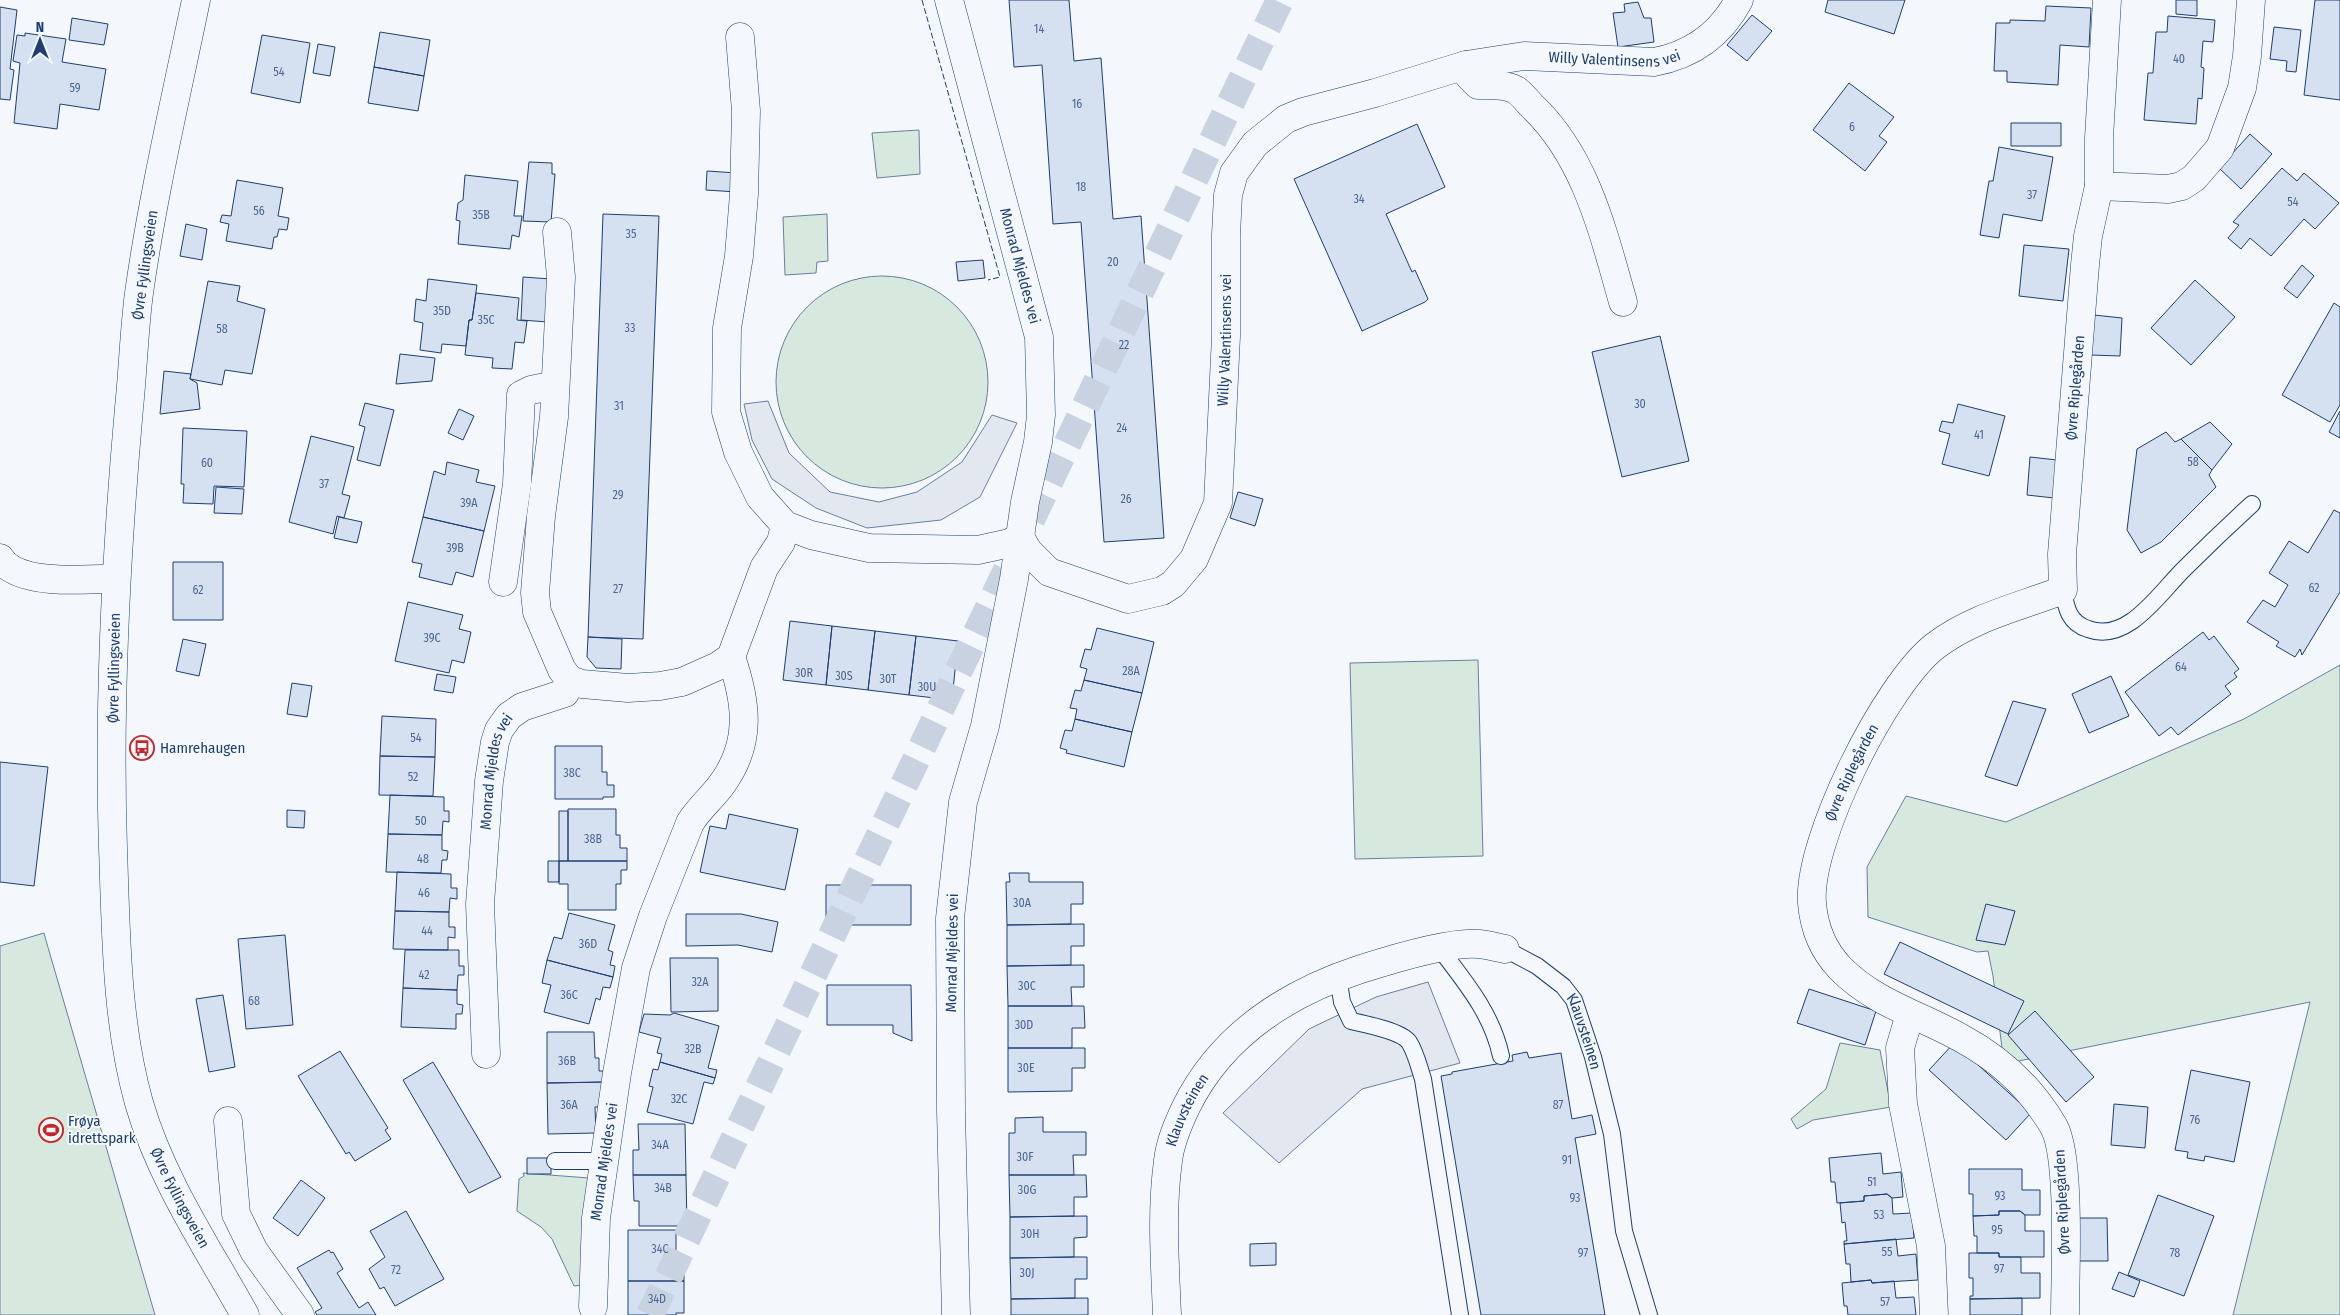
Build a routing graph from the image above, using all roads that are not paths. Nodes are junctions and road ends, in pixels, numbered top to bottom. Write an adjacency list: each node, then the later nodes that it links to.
1 (196, 0): 16 (street, Øvre Fyllingsveien)
2 (949, 0): 14 (street, Monrad Mjeldes vei)
3 (1739, 0): 7 (street, Willy Valentinsens vei)
4 (2107, 0): 8 (street, Øvre Riplegården)
5 (2251, 0): 8 (street)
6 (740, 37): 13 (street)
7 (1466, 65): 10 (street); 14 (street, Willy Valentinsens vei)
8 (2099, 186): 18 (street, Øvre Riplegården)
9 (557, 232): 11 (street)
10 (1622, 302)
11 (555, 385): 17 (street); 20 (street)
12 (2252, 504): 18 (lane, Øvre Riplegården)
13 (785, 525): 14 (street); 19 (street)
14 (1020, 537): 33 (street, Monrad Mjeldes vei)
15 (0, 558): 16 (street)
16 (115, 578): 31 (street, Øvre Fyllingsveien)
17 (503, 582)
18 (2063, 590): 24 (street, Øvre Riplegården)
19 (731, 656): 20 (street); 29 (street, Monrad Mjeldes vei)
20 (570, 680): 25 (street, Monrad Mjeldes vei)
21 (1440, 949): 22 (street, Klauvsteinen); 23 (street, Klauvsteinen); 26 (lane)
22 (1505, 949): 36 (lane, Klauvsteinen)
23 (1338, 976): 34 (street, Klauvsteinen); 35 (lane)
24 (1910, 1014): 37 (street); 38 (street, Øvre Riplegården)
25 (486, 1054)
26 (1501, 1056)
27 (228, 1121): 32 (street)
28 (555, 1161): 29 (lane)
29 (604, 1161): 30 (street, Monrad Mjeldes vei)
30 (594, 1307)
31 (245, 1315)
32 (300, 1315)
33 (956, 1315)
34 (1167, 1315)
35 (1460, 1315)
36 (1649, 1315)
37 (1934, 1315)
38 (2066, 1315)

